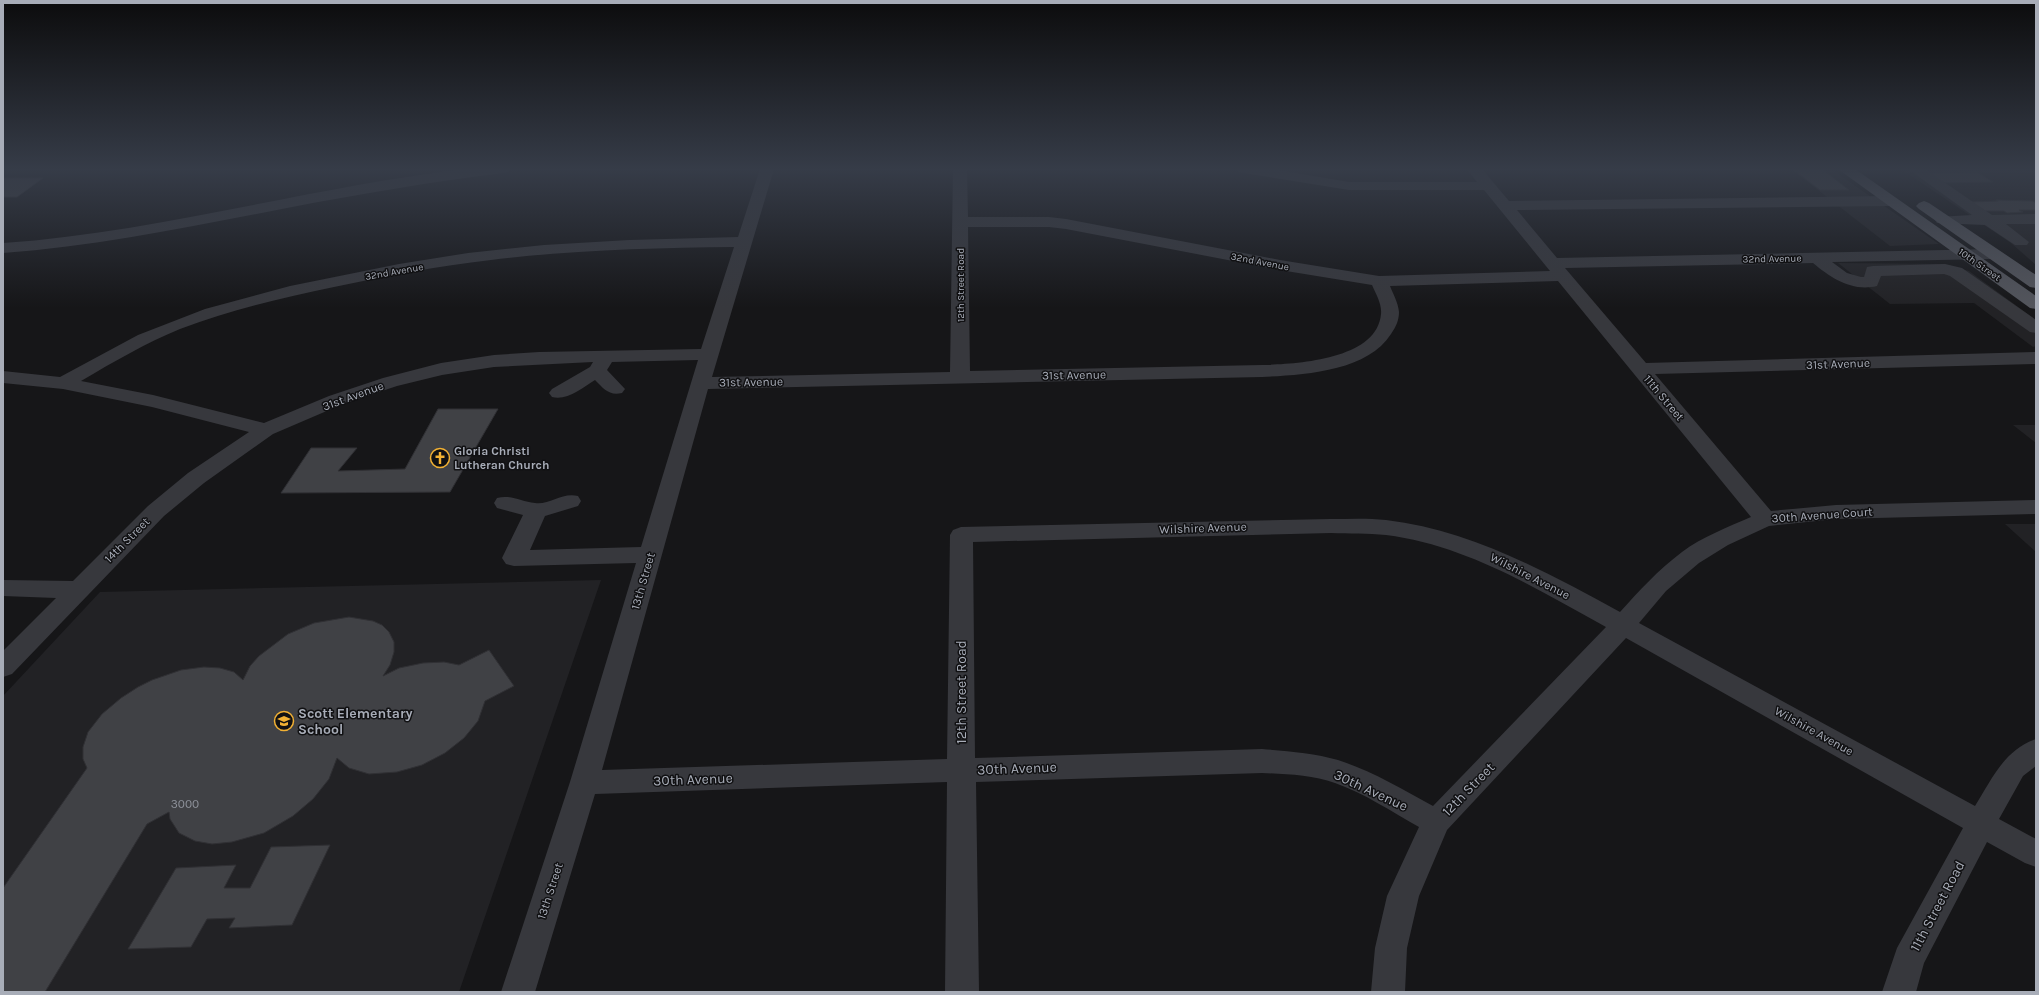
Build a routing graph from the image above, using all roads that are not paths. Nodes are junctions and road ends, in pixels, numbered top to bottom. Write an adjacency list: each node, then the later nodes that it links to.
1 (224, 215): 14 (street)
2 (752, 215): 12 (street, 13th Street)
3 (961, 215): 11 (street, 12th Street Road)
4 (1513, 215): 18 (street, 11th Street)
5 (1911, 215): 15 (main road, 10th Street)
6 (1936, 215): 9 (main road, 10th Street)
7 (1983, 215): 10 (street)
8 (2036, 219): 10 (street)
9 (1943, 220): 10 (street); 16 (main road, 10th Street)
10 (1989, 220): 13 (street)
11 (961, 222): 19 (street, 32nd Avenue); 29 (street, 12th Street Road)
12 (744, 242): 24 (street, 13th Street); 30 (street, 32nd Avenue)
13 (2021, 242)
14 (3, 248)
15 (1966, 254): 16 (street, 32nd Avenue); 17 (street, 32nd Avenue); 22 (main road, 10th Street)
16 (1993, 254): 20 (main road, 10th Street)
17 (1816, 258): 18 (street, 32nd Avenue); 21 (street)
18 (1557, 270): 19 (street, 32nd Avenue); 27 (street, 11th Street)
19 (1379, 281): 29 (street, 31st Avenue)
20 (2036, 283)
21 (1995, 298): 22 (street); 23 (street)
22 (2036, 305)
23 (2036, 328)
24 (710, 354): 26 (street, 31st Avenue); 31 (street, 13th Street)
25 (2034, 360): 27 (street, 31st Avenue)
26 (602, 364): 32 (street); 33 (street); 34 (street, 31st Avenue)
27 (1640, 369): 39 (street, 11th Street)
28 (3, 377): 30 (street)
29 (960, 377): 31 (street, 31st Avenue)
30 (63, 383): 34 (street)
31 (700, 383): 41 (street, 13th Street)
32 (615, 389)
33 (559, 393)
34 (266, 430): 43 (street, 14th Street)
35 (570, 501): 38 (street)
36 (505, 503): 38 (street)
37 (2036, 507): 39 (street, 30th Avenue Court)
38 (536, 511): 41 (street)
39 (1765, 519): 44 (street, 30th Avenue Court)
40 (961, 535): 44 (street, Wilshire Avenue); 47 (street, 12th Street Road)
41 (651, 555): 48 (street, 13th Street)
42 (3, 588): 43 (street)
43 (78, 590): 45 (street, 14th Street)
44 (1623, 626): 49 (street, 12th Street); 50 (street, Wilshire Avenue)
45 (3, 667)
46 (2036, 750): 50 (street)
47 (962, 770): 48 (street, 30th Avenue); 49 (street, 30th Avenue); 53 (street, 12th Street Road)
48 (584, 782): 52 (street, 13th Street)
49 (1436, 822): 54 (street, 12th Street)
50 (1981, 823): 51 (street, Wilshire Avenue); 55 (street, 11th Street Road)
51 (2036, 854)
52 (518, 992)
53 (962, 992)
54 (1388, 992)
55 (1899, 992)

